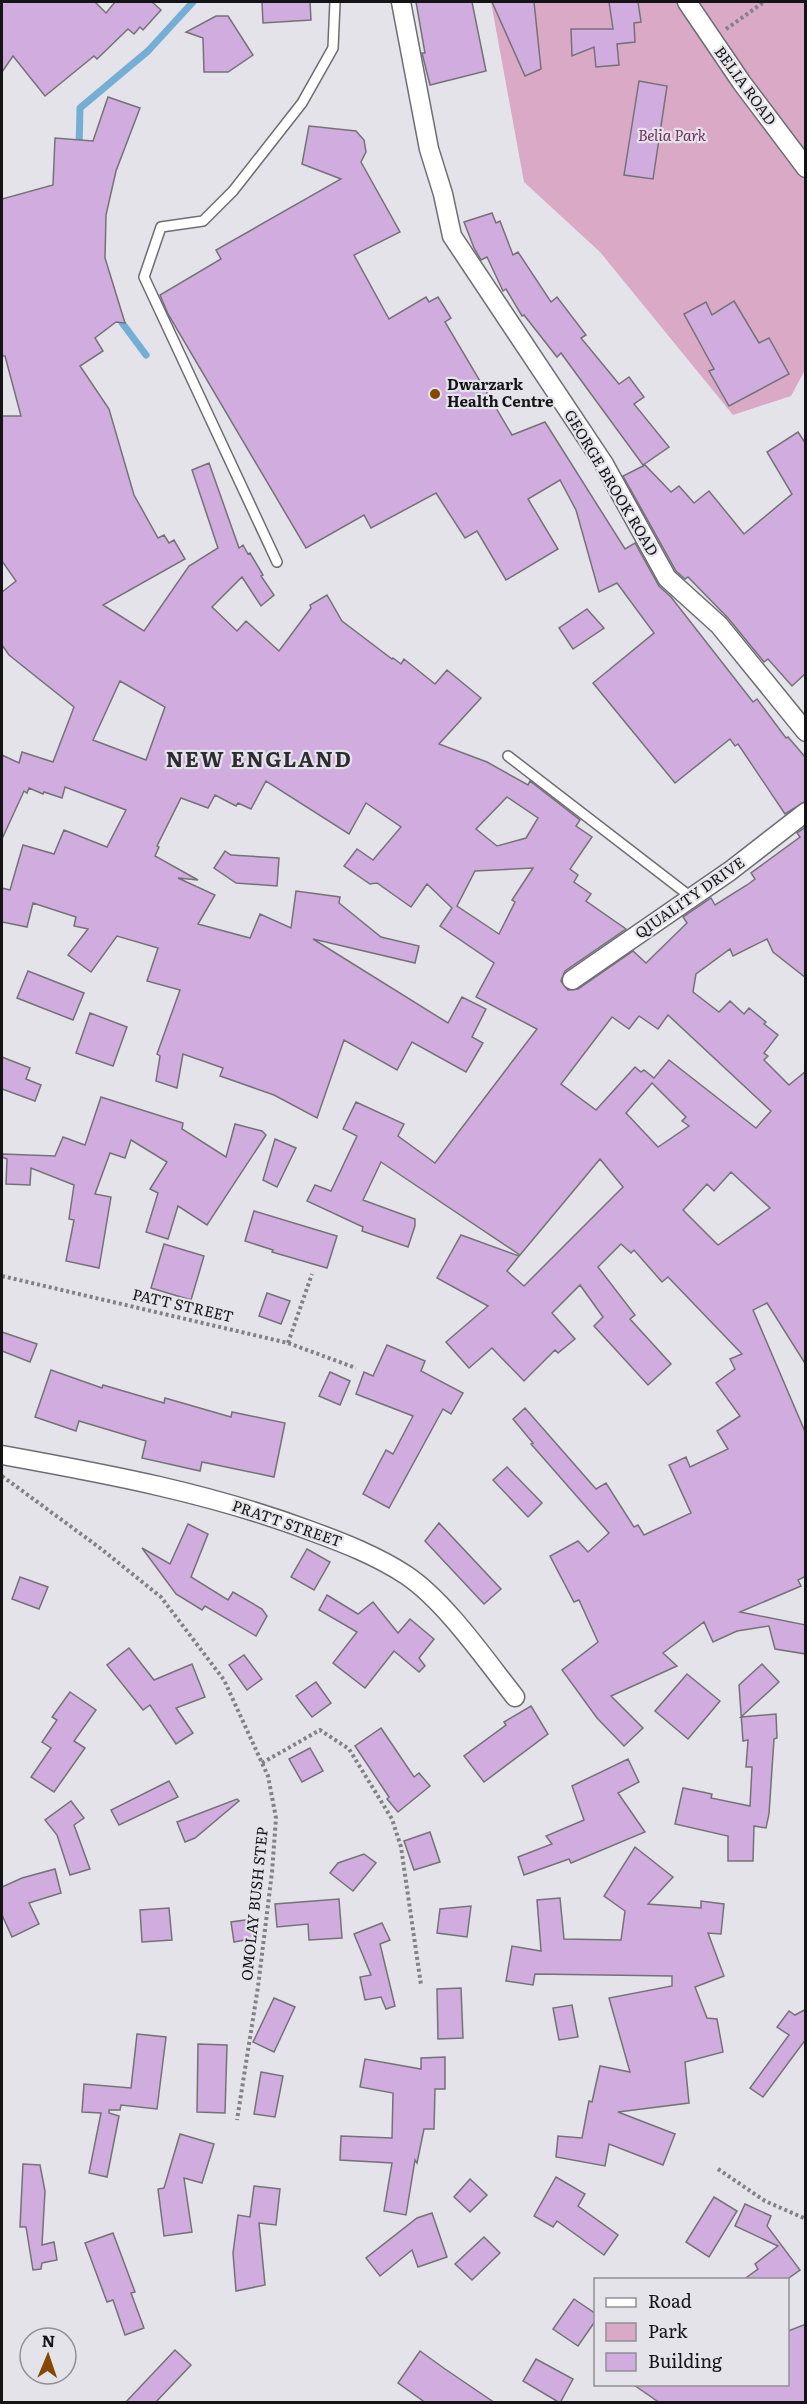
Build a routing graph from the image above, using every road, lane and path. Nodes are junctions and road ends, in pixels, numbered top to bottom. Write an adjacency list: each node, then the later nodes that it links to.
1 (335, 2): 7 (lane)
2 (400, 2): 8 (street, GEORGE BROOK ROAD)
3 (687, 2): 5 (street, BELIA ROAD)
4 (764, 2): 5 (path)
5 (711, 39): 6 (street, BELIA ROAD)
6 (806, 168)
7 (277, 562)
8 (806, 732)
9 (508, 756): 11 (lane)
10 (806, 812): 11 (street, QIUALITY DRIVE)
11 (691, 897): 12 (street, QIUALITY DRIVE)
12 (572, 980)
13 (312, 1274): 15 (path)
14 (2, 1276): 15 (path, PATT STREET)
15 (288, 1343): 16 (path, PATT STREET)
16 (356, 1368)
17 (2, 1455): 19 (street, PRATT STREET)
18 (2, 1476): 20 (path, OMOLAY BUSH STEP)
19 (515, 1697)
20 (262, 1763): 21 (path); 22 (path, OMOLAY BUSH STEP)
21 (421, 1985)
22 (237, 2120)
23 (718, 2169): 24 (path)
24 (806, 2219)

